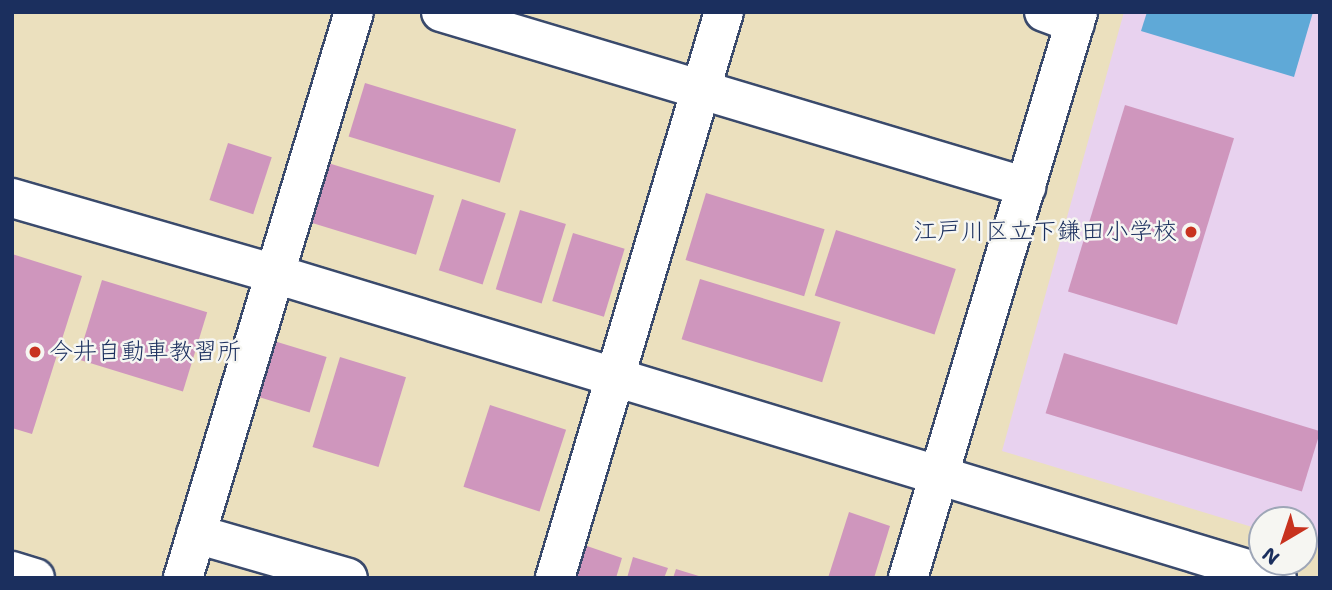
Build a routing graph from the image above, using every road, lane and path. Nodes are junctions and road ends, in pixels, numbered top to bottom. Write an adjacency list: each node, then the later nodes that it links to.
1 (354, 12): 8 (street)
2 (441, 12): 5 (street)
3 (724, 12): 5 (street)
4 (1066, 16): 6 (street)
5 (703, 91): 6 (street); 9 (street)
6 (1026, 187): 10 (street)
7 (12, 198): 8 (street)
8 (275, 274): 9 (street); 11 (street)
9 (616, 377): 10 (street); 16 (street)
10 (940, 474): 17 (street); 18 (street)
11 (196, 534): 14 (street); 15 (street)
12 (12, 571): 13 (street)
13 (35, 578)
14 (183, 578)
15 (348, 578)
16 (555, 578)
17 (908, 578)
18 (1277, 578)

